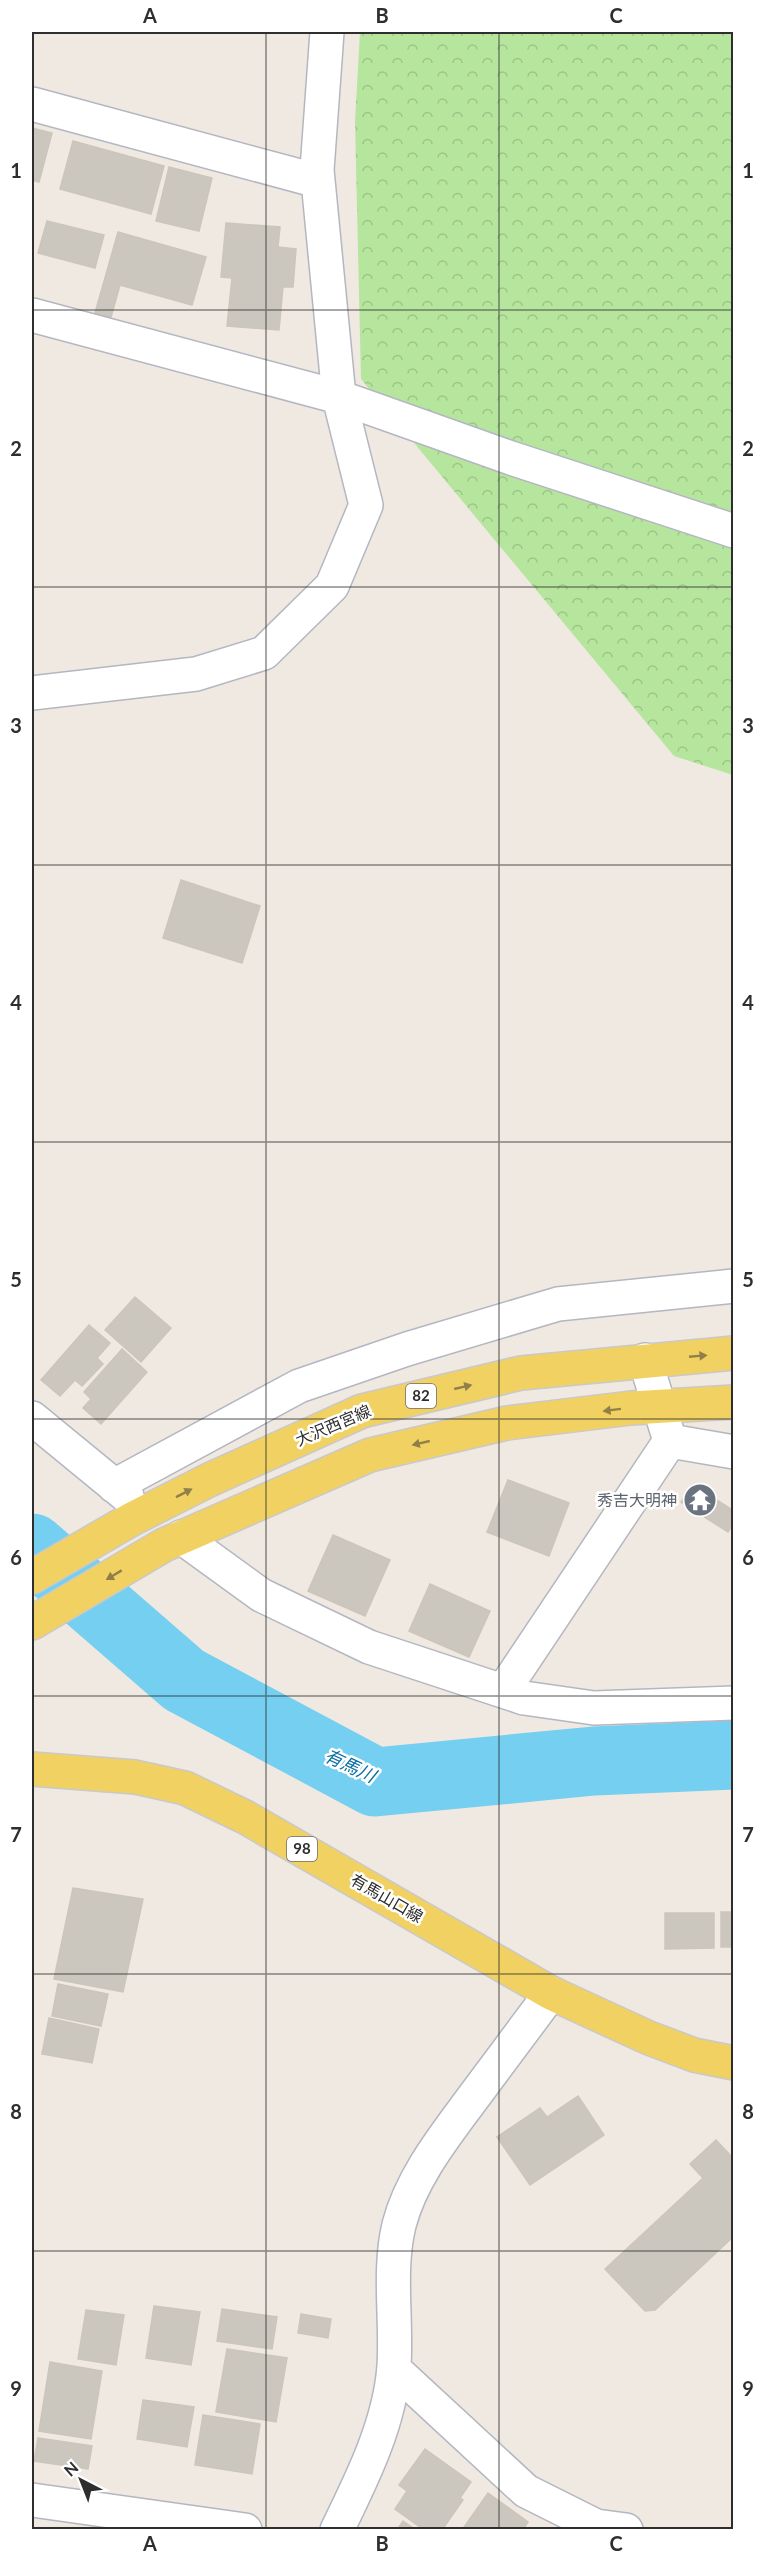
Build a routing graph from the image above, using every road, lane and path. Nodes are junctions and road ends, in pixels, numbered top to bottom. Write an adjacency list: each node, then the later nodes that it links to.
1 (327, 32): 3 (street)
2 (32, 104): 3 (street)
3 (318, 181): 5 (street)
4 (32, 315): 5 (street)
5 (339, 397): 6 (street); 7 (street)
6 (734, 531)
7 (36, 684)
8 (734, 1286): 16 (street)
9 (734, 1353): 10 (main road, 大沢西宮線 / 82, one-way to 9)
10 (645, 1360): 12 (street); 16 (main road, 大沢西宮線 / 82, one-way to 10)
11 (734, 1402): 12 (main road)
12 (660, 1406): 14 (street); 17 (main road, one-way to 17)
13 (32, 1418): 16 (street)
14 (670, 1441): 15 (street); 20 (street)
15 (734, 1452)
16 (124, 1500): 18 (main road, 大沢西宮線 / 82)
17 (172, 1541): 19 (main road, one-way to 19); 20 (street)
18 (32, 1577)
19 (32, 1623)
20 (503, 1691): 21 (street)
21 (734, 1703)
22 (32, 1769): 23 (main road, 有馬山口線 / 98)
23 (551, 1993): 24 (main road, 有馬山口線 / 98); 25 (street)
24 (734, 2063)
25 (394, 2369): 28 (street); 30 (street)
26 (32, 2500): 27 (street)
27 (81, 2519): 29 (street)
28 (606, 2528)
29 (245, 2529)
30 (338, 2529)

